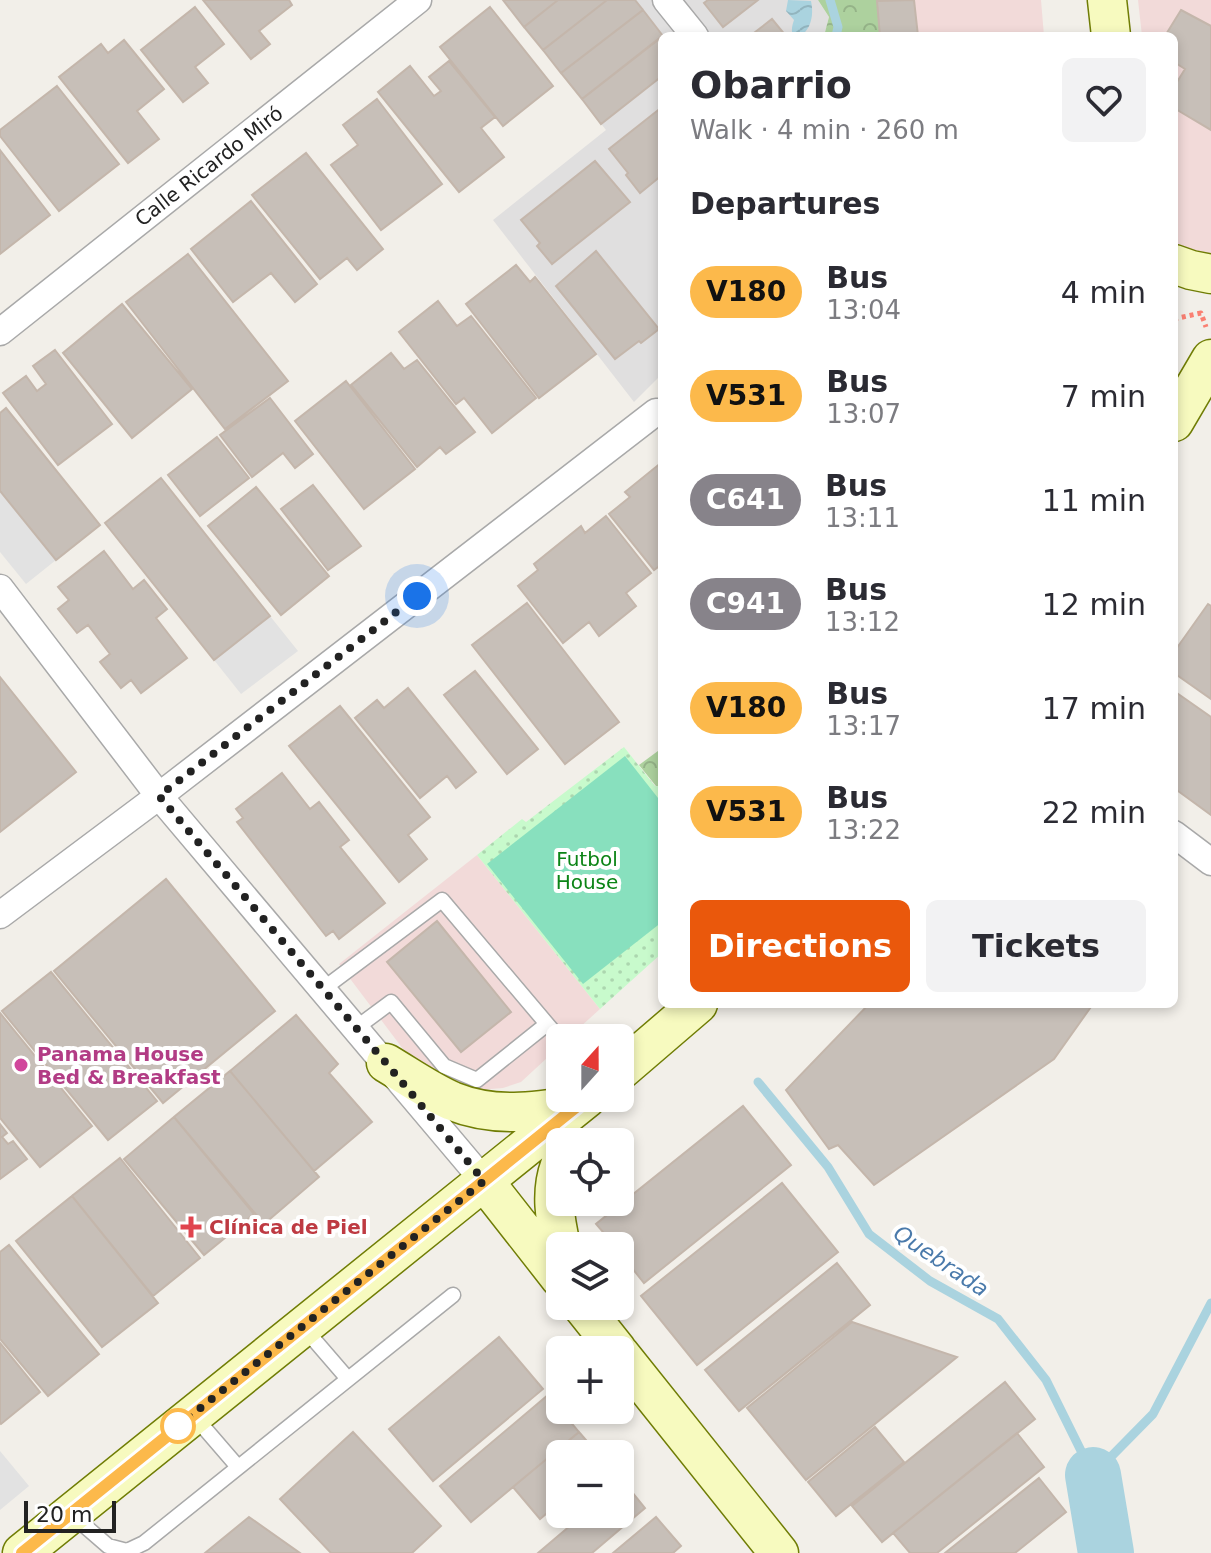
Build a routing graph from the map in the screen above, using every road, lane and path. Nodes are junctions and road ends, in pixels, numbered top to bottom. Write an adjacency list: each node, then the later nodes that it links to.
1 (418, 0): 9 (street, Calle Ricardo Miró)
2 (666, 0): 4 (street)
3 (1107, 0): 5 (main road)
4 (692, 32)
5 (1111, 32)
6 (1178, 265): 7 (main road)
7 (1211, 274)
8 (1178, 318): 10 (path)
9 (0, 332)
10 (1211, 333)
11 (1211, 359): 13 (main road)
12 (656, 412): 15 (street)
13 (1178, 415)
14 (0, 588): 15 (street)
15 (159, 796): 18 (street); 19 (street)
16 (1178, 837): 17 (street)
17 (1211, 862)
18 (0, 915)
19 (323, 989): 21 (lane); 23 (street)
20 (693, 1008): 24 (main road)
21 (547, 1024)
22 (546, 1025): 23 (lane)
23 (356, 1028): 25 (street)
24 (634, 1059)
25 (386, 1063): 26 (main road); 28 (street)
26 (546, 1108)
27 (572, 1112): 28 (main road)
28 (484, 1181): 29 (main road); 32 (main road)
29 (546, 1260)
30 (453, 1295): 35 (lane)
31 (593, 1320): 33 (main road)
32 (303, 1327): 35 (lane); 36 (main road)
33 (605, 1336)
34 (634, 1372): 40 (main road)
35 (348, 1379): 37 (lane)
36 (193, 1415): 37 (lane); 38 (main road)
37 (238, 1467): 38 (lane)
38 (70, 1514): 39 (main road)
39 (22, 1553)
40 (779, 1553)

